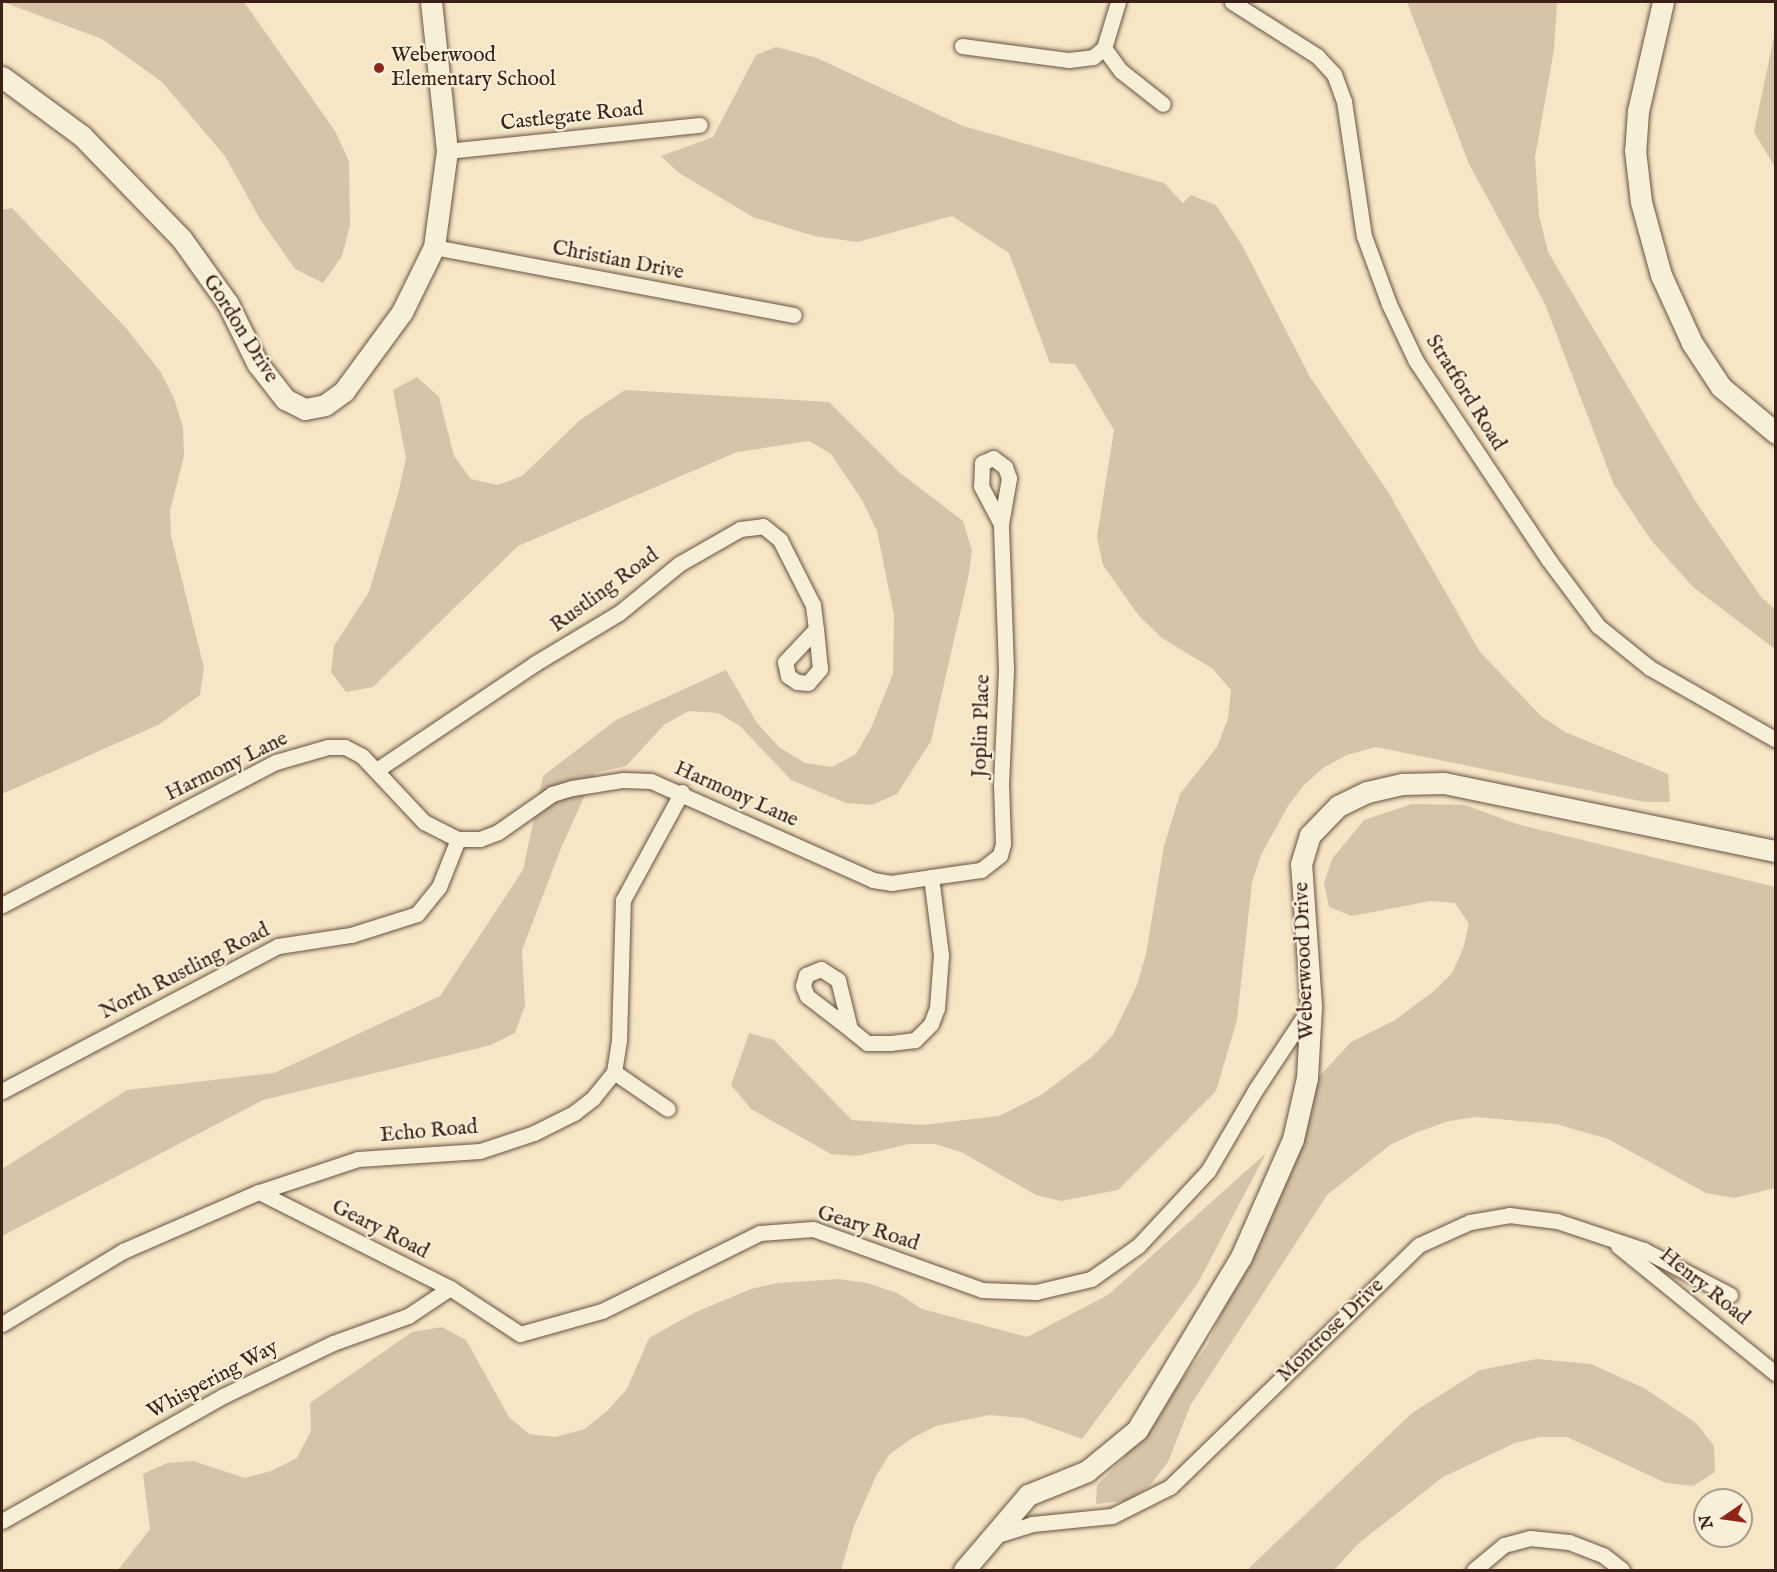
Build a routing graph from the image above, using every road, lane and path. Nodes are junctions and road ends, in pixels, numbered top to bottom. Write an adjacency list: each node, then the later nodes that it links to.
1 (431, 2): 10 (street, Gordon Drive)
2 (1118, 2): 6 (street)
3 (1232, 2): 16 (street, Stratford Road)
4 (1663, 2): 13 (street)
5 (962, 46): 6 (street)
6 (1104, 48): 8 (street)
7 (2, 77): 11 (street, Gordon Drive)
8 (1162, 104)
9 (700, 125): 10 (street, Castlegate Road)
10 (447, 151): 11 (street, Gordon Drive)
11 (434, 247): 12 (street, Christian Drive)
12 (794, 315)
13 (1776, 433)
14 (1001, 524): 21 (street, Joplin Place)
15 (816, 629): 17 (street, Rustling Road)
16 (1776, 740)
17 (378, 769): 19 (street, Harmony Lane); 22 (street, Harmony Lane)
18 (682, 792): 19 (street, Harmony Lane); 21 (street, Harmony Lane); 25 (street)
19 (458, 839): 26 (street, North Rustling Road)
20 (1776, 851): 23 (street, Weberwood Drive)
21 (931, 877): 24 (street)
22 (2, 905)
23 (1311, 1006): 30 (street, Geary Road); 35 (street, Weberwood Drive)
24 (850, 1029)
25 (614, 1072): 27 (street); 28 (street, Echo Road)
26 (2, 1091)
27 (668, 1109)
28 (259, 1192): 30 (street, Geary Road); 32 (street, Echo Road)
29 (1603, 1236): 31 (street, Montrose Drive); 33 (street, Henry Road); 35 (street, Montrose Drive)
30 (450, 1288): 34 (street, Whispering Way)
31 (1730, 1295)
32 (2, 1324)
33 (1776, 1374)
34 (2, 1521)
35 (997, 1535): 36 (street, Montrose Drive)
36 (964, 1570)
37 (1474, 1570): 38 (street)
38 (1622, 1570)

